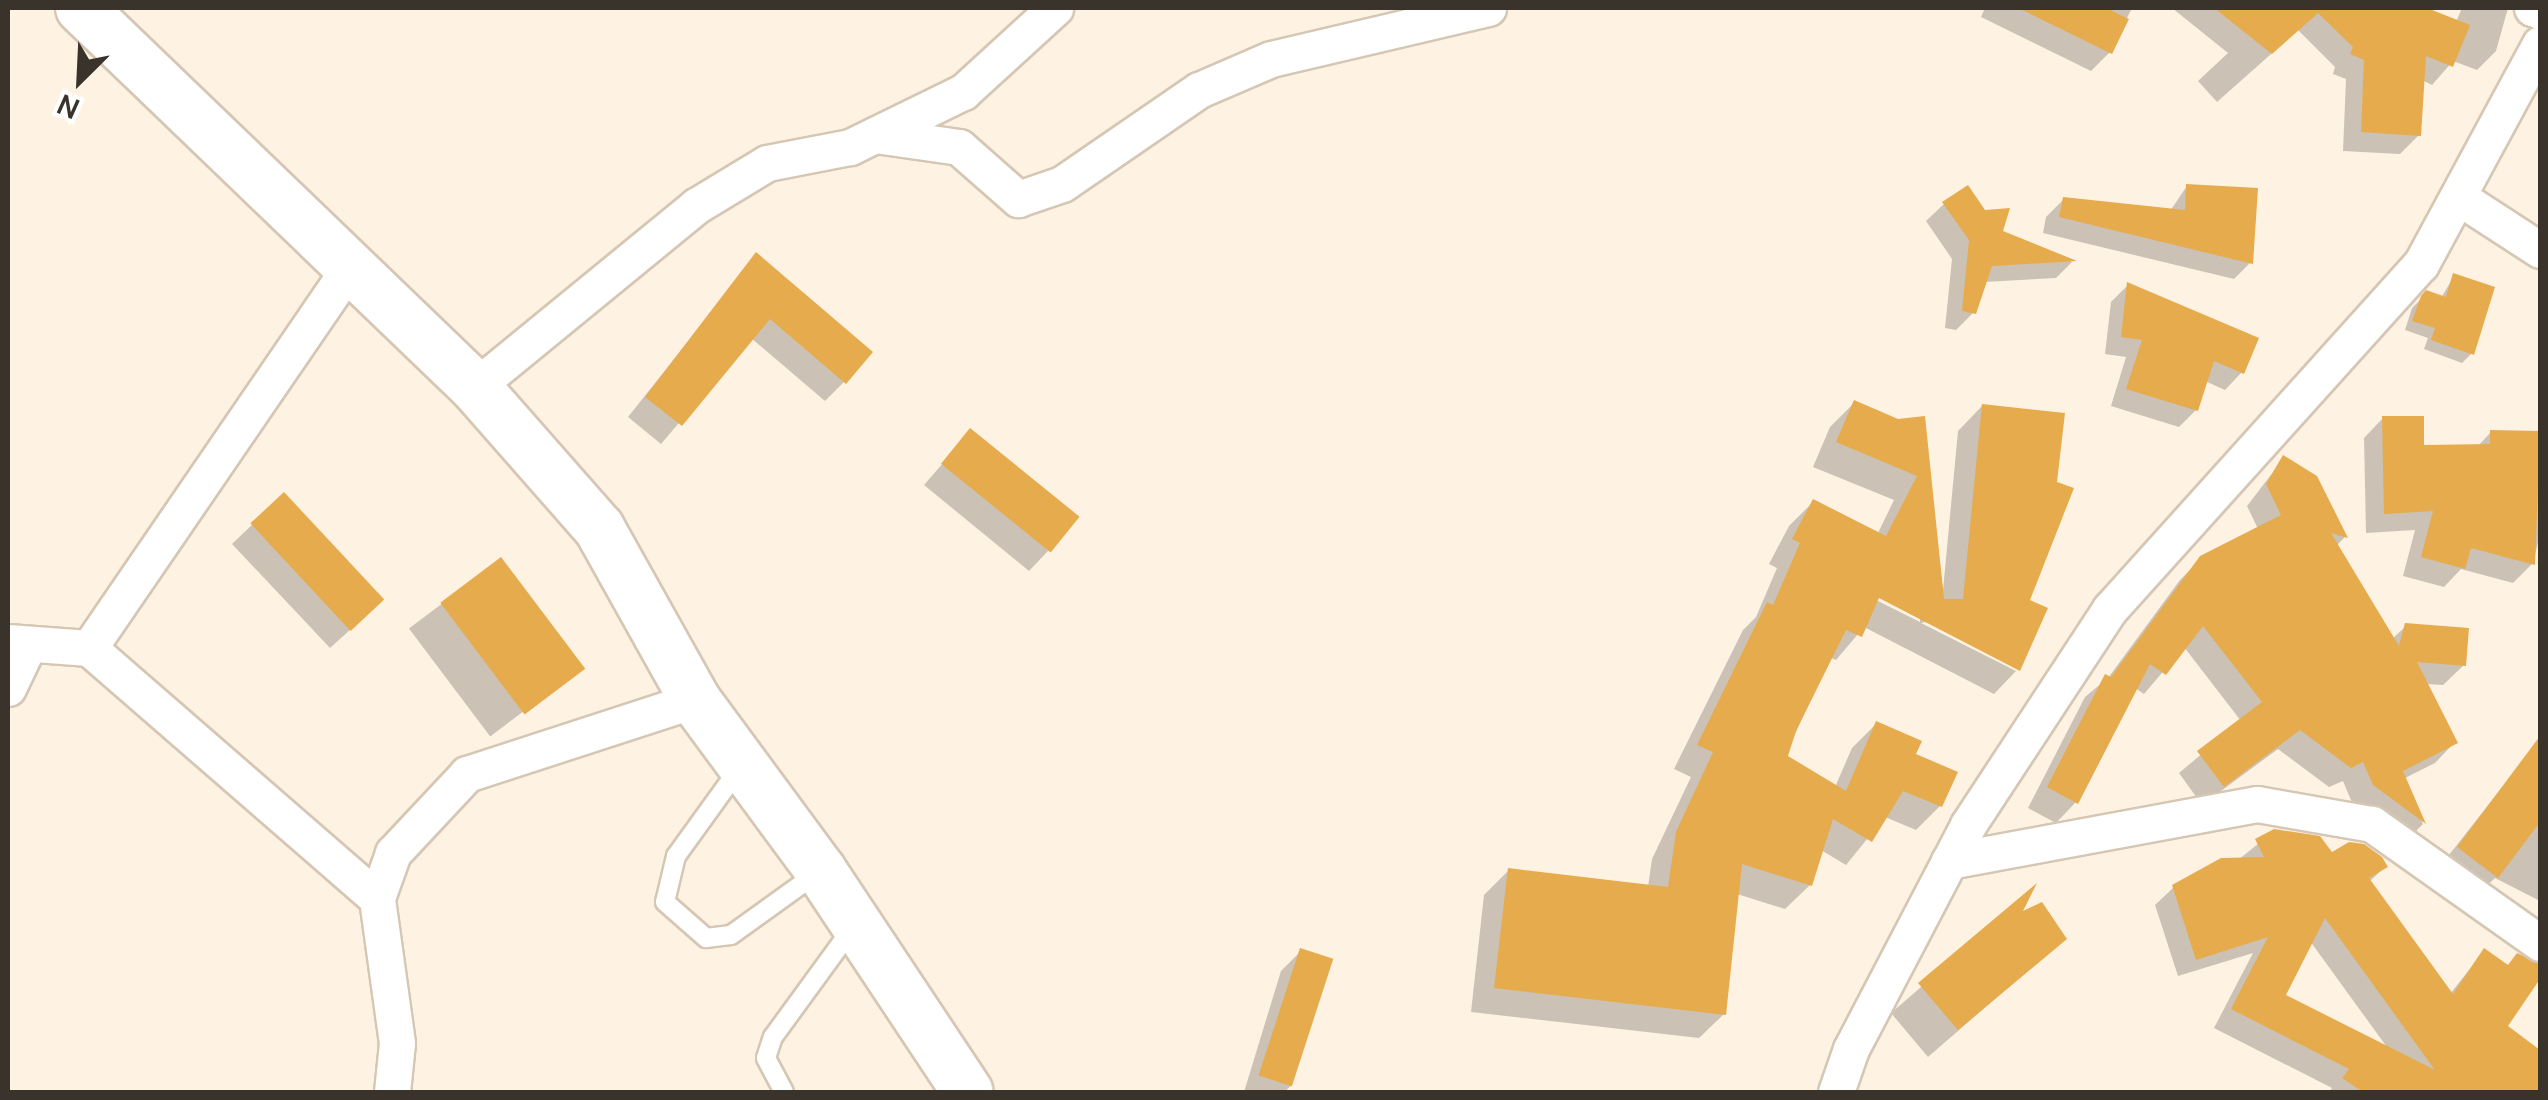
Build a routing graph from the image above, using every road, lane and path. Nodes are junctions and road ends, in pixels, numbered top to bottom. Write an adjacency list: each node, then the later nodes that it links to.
1 (1055, 8): 7 (street)
2 (1488, 8): 7 (street)
3 (2532, 8): 5 (street)
4 (88, 11): 10 (main road)
5 (2540, 12)
6 (2540, 44): 8 (street)
7 (876, 135): 11 (street)
8 (2460, 198): 9 (street); 17 (street)
9 (2540, 250)
10 (348, 270): 11 (main road); 13 (street)
11 (475, 387): 15 (main road)
12 (17, 645): 13 (street); 14 (street)
13 (89, 648): 19 (street)
14 (8, 688)
15 (695, 700): 16 (main road); 19 (street)
16 (741, 765): 18 (main road); 18 (lane)
17 (1949, 861): 21 (street); 25 (street)
18 (821, 871): 20 (main road)
19 (377, 898): 22 (street)
20 (856, 924): 23 (lane); 24 (main road)
21 (2540, 943)
22 (392, 1092)
23 (784, 1092)
24 (968, 1092)
25 (1836, 1092)

